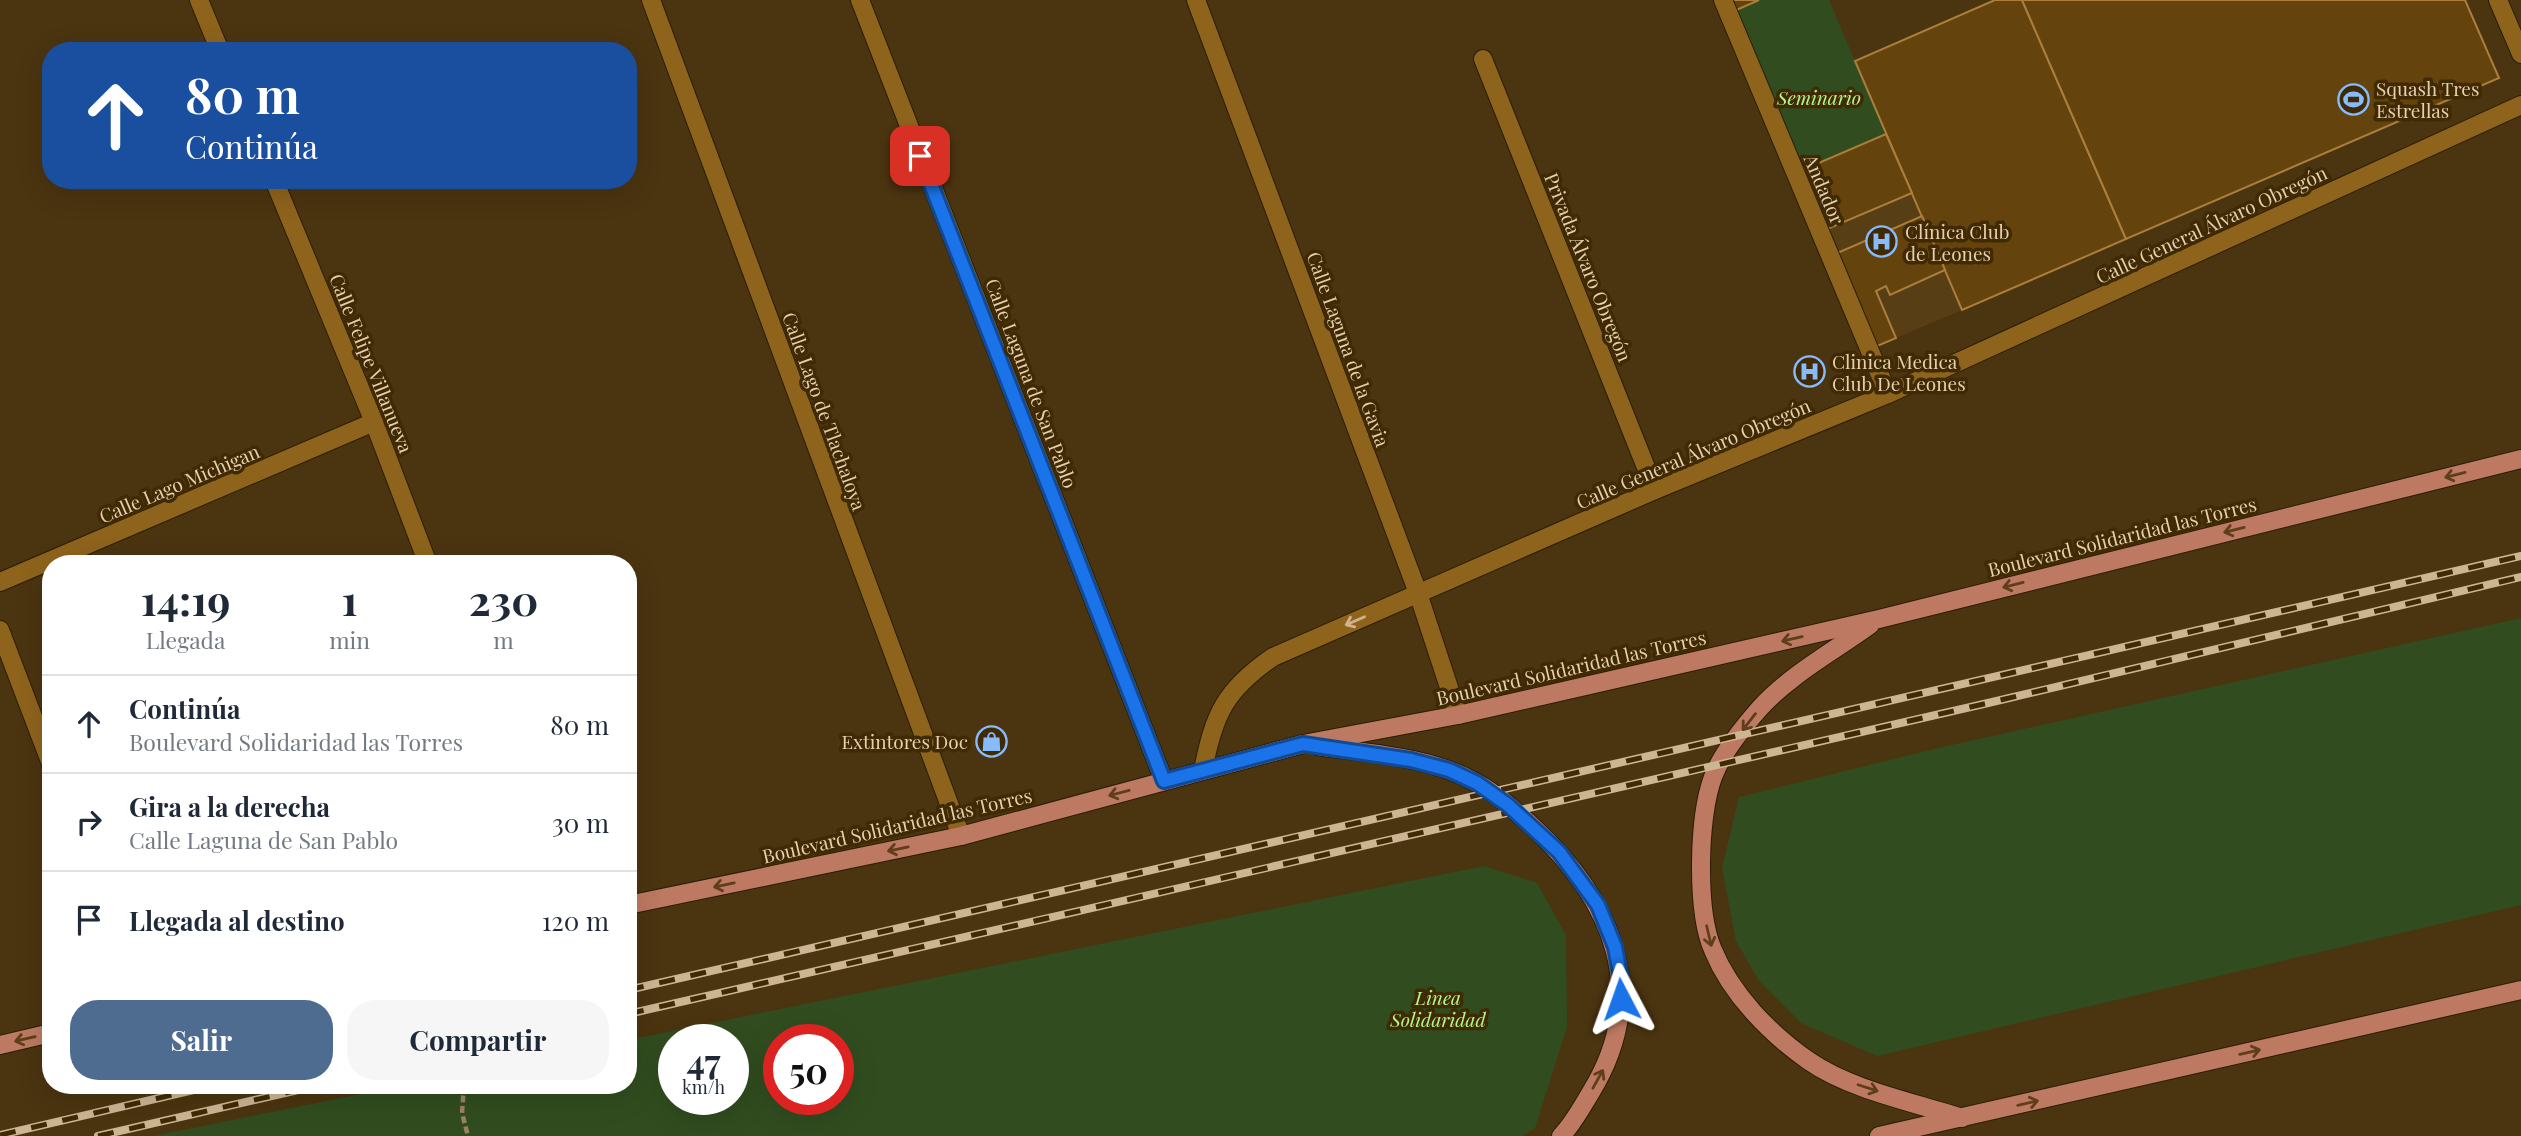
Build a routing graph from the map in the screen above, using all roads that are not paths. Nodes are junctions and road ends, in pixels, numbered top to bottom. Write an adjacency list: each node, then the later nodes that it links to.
1 (199, 0): 7 (street)
2 (651, 0): 28 (street, Calle Lago de Tlachaloya)
3 (860, 0): 27 (street, Calle Laguna de San Pablo)
4 (1723, 0): 12 (street, Andador)
5 (2498, 0): 8 (street)
6 (1203, 2): 20 (street, Calle Laguna de la Gavia)
7 (216, 42)
8 (2521, 54)
9 (1483, 59): 15 (street, Privada Álvaro Obregón)
10 (2521, 105): 12 (street, Calle General Álvaro Obregón)
11 (278, 189): 13 (street, Calle Felipe Villanueva)
12 (1888, 394): 15 (street, Calle General Álvaro Obregón)
13 (374, 422): 16 (street, Calle Lago Michigan); 17 (street, Calle Felipe Villanueva)
14 (2521, 459): 21 (main road, Boulevard Solidaridad las Torres, one-way to 21)
15 (1655, 490): 20 (street, Calle General Álvaro Obregón)
16 (63, 555)
17 (425, 555)
18 (42, 564): 19 (street, Calle Lago Michigan)
19 (0, 582)
20 (1418, 593): 23 (street, Calle Laguna de la Gavia); 26 (street, Calle General Álvaro Obregón, one-way to 26)
21 (1879, 619): 23 (main road, Boulevard Solidaridad las Torres, one-way to 23); 33 (main road, one-way to 33)
22 (0, 629): 24 (street)
23 (1458, 715): 25 (main road, Boulevard Solidaridad las Torres)
24 (42, 740)
25 (1303, 744): 26 (main road, Boulevard Solidaridad las Torres); 34 (main road, one-way to 25)
26 (1203, 770): 27 (main road, Boulevard Solidaridad las Torres)
27 (1164, 781): 28 (main road, Boulevard Solidaridad las Torres, one-way to 28)
28 (961, 836): 29 (main road, Boulevard Solidaridad las Torres, one-way to 29)
29 (637, 903)
30 (2521, 990): 33 (main road, one-way to 30)
31 (42, 1035): 32 (main road, one-way to 32)
32 (0, 1045)
33 (1962, 1118): 35 (main road)
34 (1561, 1136)
35 (1879, 1136)

